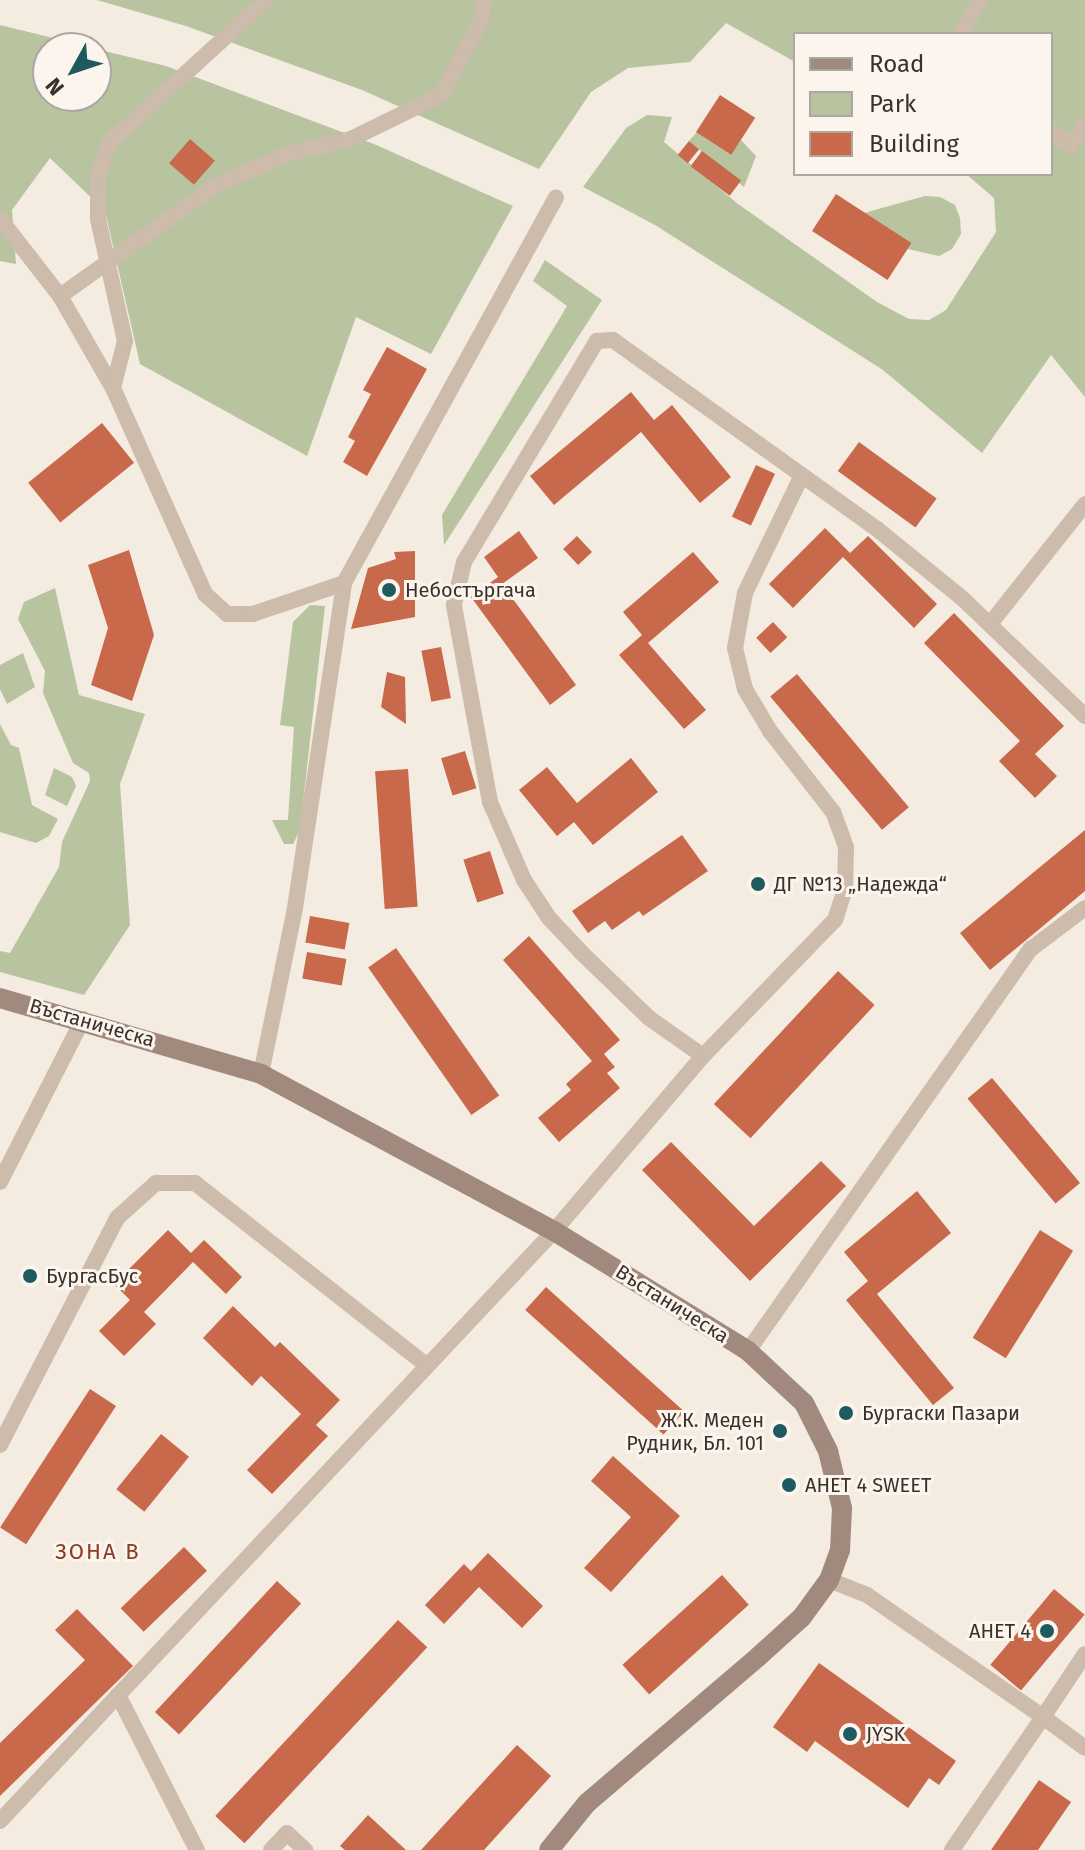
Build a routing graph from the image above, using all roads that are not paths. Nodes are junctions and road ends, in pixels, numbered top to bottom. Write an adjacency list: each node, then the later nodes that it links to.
1 (266, 0): 9 (street)
2 (484, 0): 9 (street)
3 (980, 0): 4 (street)
4 (962, 32)
5 (1085, 125): 6 (street)
6 (1053, 133)
7 (556, 198): 14 (street)
8 (0, 219): 10 (street)
9 (104, 266): 10 (street); 11 (street)
10 (60, 296): 11 (street)
11 (113, 388): 14 (street)
12 (801, 477): 15 (street); 20 (street); 20 (street)
13 (1085, 504): 15 (street)
14 (344, 583): 21 (street)
15 (990, 624): 16 (street)
16 (1085, 716)
17 (1085, 908): 24 (street)
18 (0, 998): 19 (main road, Въстаническа)
19 (83, 1019): 21 (main road, Въстаническа); 22 (street)
20 (703, 1056): 23 (street)
21 (261, 1074): 23 (main road, Въстаническа)
22 (0, 1182)
23 (554, 1231): 24 (main road, Въстаническа); 25 (street)
24 (748, 1351): 27 (main road, Въстаническа)
25 (425, 1364): 26 (street); 29 (street)
26 (0, 1445)
27 (829, 1580): 30 (street); 36 (main road, Въстаническа)
28 (1085, 1654): 30 (street)
29 (118, 1695): 32 (street); 33 (street)
30 (1043, 1717): 31 (street); 37 (street)
31 (1085, 1748)
32 (0, 1821)
33 (197, 1850)
34 (271, 1850): 35 (street)
35 (305, 1850)
36 (549, 1850)
37 (952, 1850)

